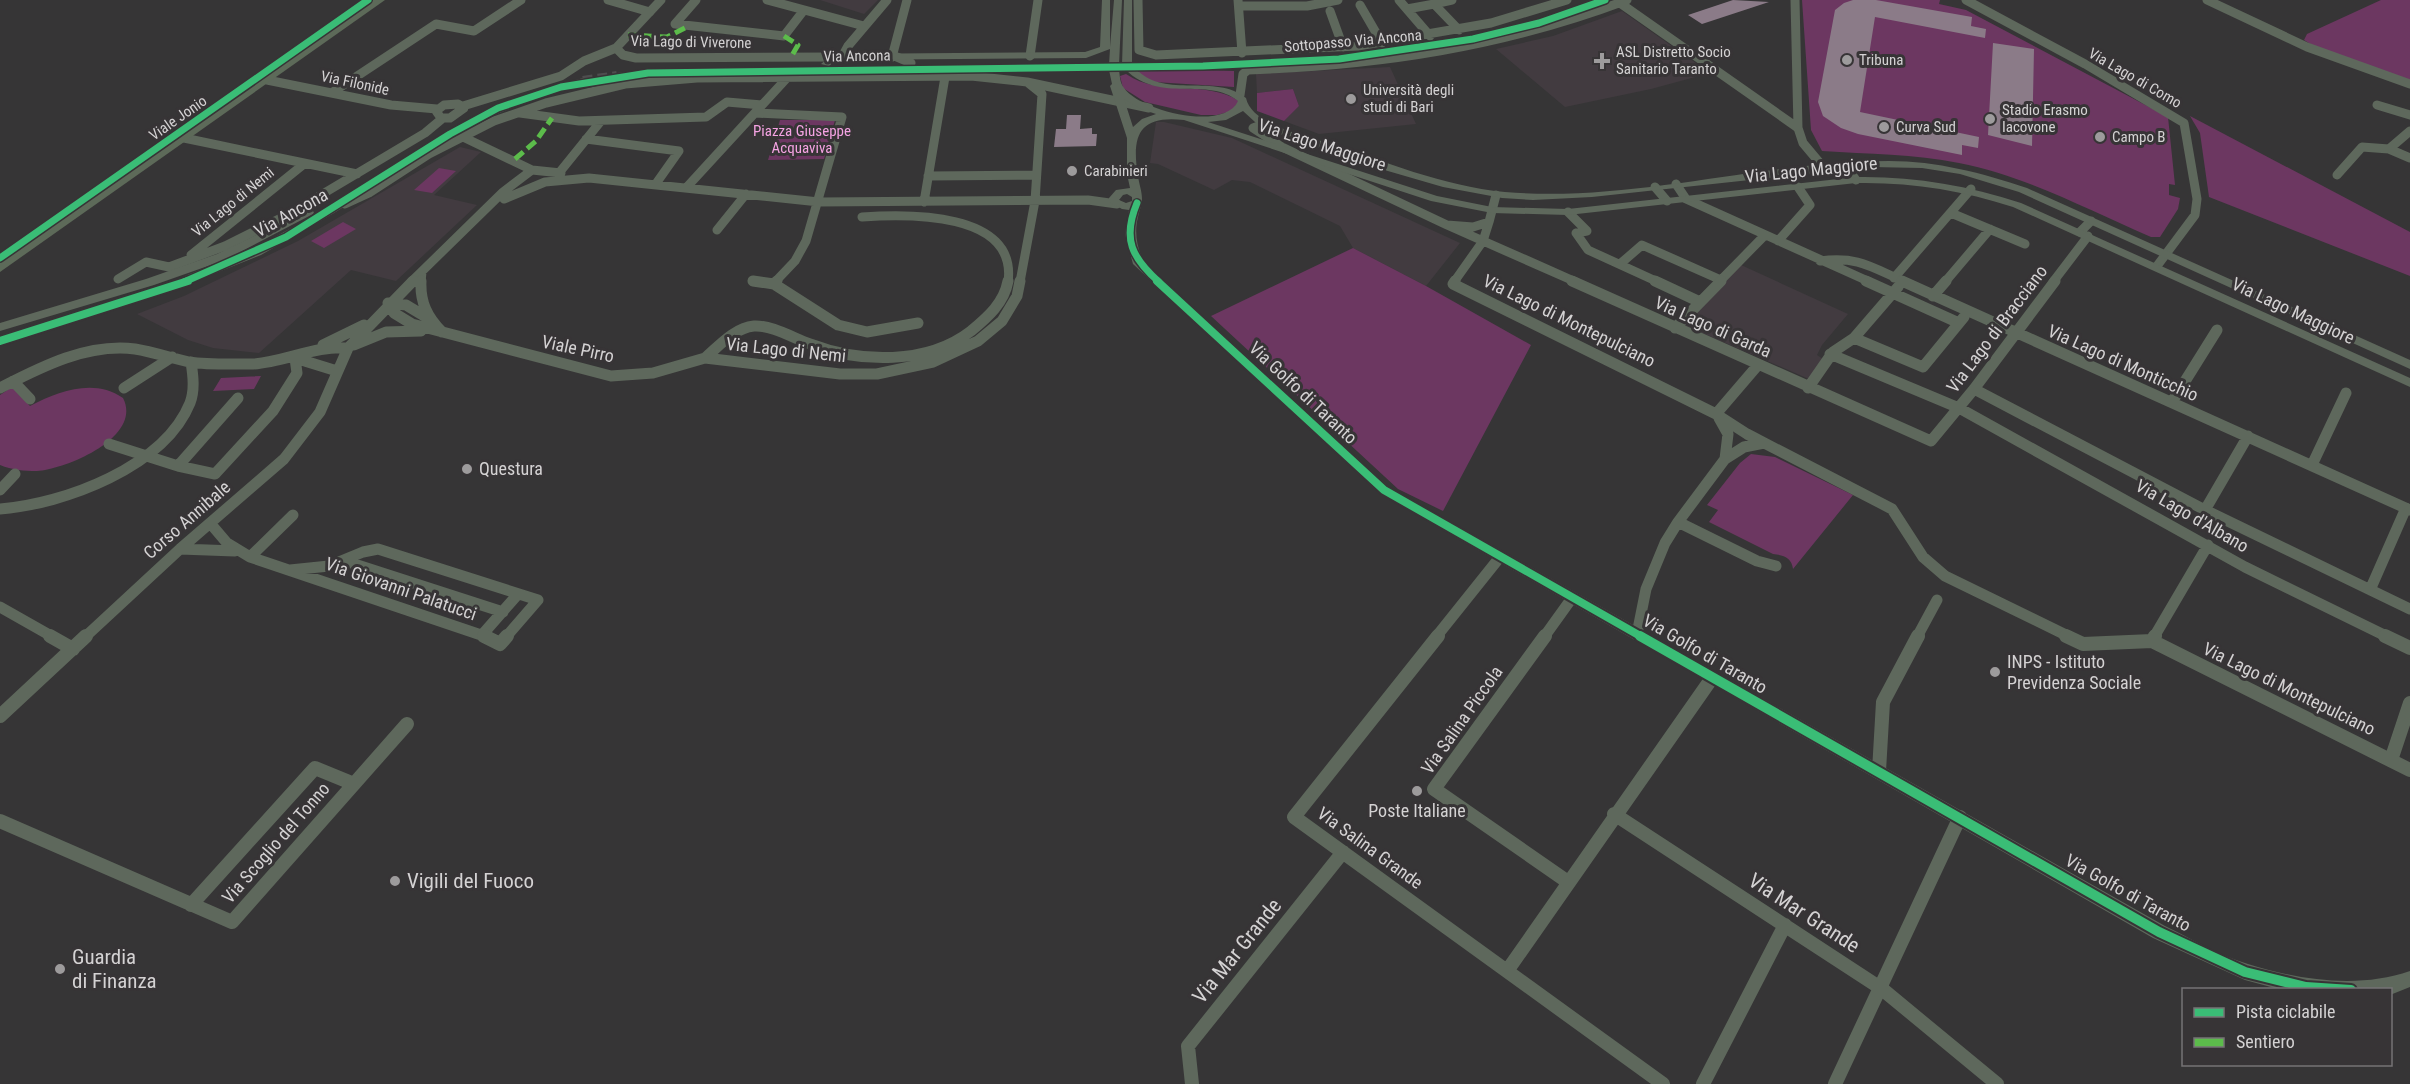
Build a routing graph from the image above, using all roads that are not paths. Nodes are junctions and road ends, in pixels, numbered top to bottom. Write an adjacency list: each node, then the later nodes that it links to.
1 (373, 0): 135 (main road, Viale Jonio)
2 (380, 0): 53 (main road, Viale Jonio)
3 (521, 0): 56 (street)
4 (608, 0): 32 (street)
5 (661, 0): 32 (street, Via Lago di Viverone)
6 (696, 0): 30 (street)
7 (767, 0): 30 (street)
8 (887, 0): 33 (street)
9 (907, 0): 44 (street)
10 (1038, 0): 43 (street)
11 (1106, 0): 43 (street, Via Ancona)
12 (1113, 0): 13 (street)
13 (1118, 0): 51 (street)
14 (1128, 0): 58 (street)
15 (1138, 0): 40 (street)
16 (1338, 0): 26 (street)
17 (1399, 0): 29 (street)
18 (1452, 0): 27 (street)
19 (1567, 0): 34 (street)
20 (1586, 0): 35 (street, Sottopasso Via Ancona)
21 (1605, 0): 39 (street, Sottopasso Via Ancona)
22 (1795, 0): 73 (street)
23 (1966, 0): 134 (street, Via Lago di Como)
24 (2208, 0): 55 (street)
25 (1623, 2): 45 (street); 73 (street)
26 (1238, 3): 40 (street)
27 (1434, 4): 29 (street); 34 (street)
28 (1360, 5): 39 (street)
29 (1407, 9): 36 (street)
30 (804, 10): 33 (street)
31 (1330, 11): 37 (street)
32 (650, 12): 38 (street, Via Lago di Viverone)
33 (864, 26): 47 (street)
34 (1463, 29): 35 (street); 36 (street)
35 (1483, 31): 39 (street, Sottopasso Via Ancona)
36 (1430, 36): 39 (street)
37 (1343, 47): 39 (street); 40 (street)
38 (616, 48): 41 (street); 42 (street, Via Lago di Viverone)
39 (1381, 50): 45 (street); 48 (street, Sottopasso Via Ancona)
40 (1242, 53)
41 (600, 54): 42 (street); 62 (street)
42 (623, 55): 47 (street, Via Lago di Viverone)
43 (1030, 56): 44 (street, Via Ancona)
44 (894, 57): 46 (street); 47 (street, Via Ancona)
45 (1404, 59): 58 (street)
46 (911, 63): 47 (street, Via Ancona); 48 (street, Via Ancona)
47 (830, 65): 48 (street, Via Ancona); 49 (street, Via Ancona); 50 (street, Via Ancona); 52 (street, Via Ancona)
48 (1098, 65)
49 (615, 73)
50 (945, 77): 54 (street, Via Ancona); 96 (street)
51 (1115, 78): 59 (street); 64 (street, Via Lago Maggiore)
52 (786, 79): 60 (street); 65 (street, Via Ancona)
53 (267, 80): 56 (street, Via Filonide); 78 (main road, Viale Jonio)
54 (1027, 82): 57 (street, Via Ancona); 93 (street, Via Lago di Nemi)
55 (2410, 84)
56 (333, 92): 63 (street, Via Filonide)
57 (1089, 95): 59 (street, Via Ancona); 69 (street)
58 (1241, 100): 71 (street); 74 (street, Via Lago Maggiore)
59 (1119, 101): 64 (street, Via Ancona); 69 (street)
60 (762, 105): 66 (street); 72 (street)
61 (2377, 105): 68 (street)
62 (463, 106): 63 (street, Via Filonide); 70 (street)
63 (437, 109): 70 (street)
64 (1151, 109): 67 (street, Via Lago Maggiore)
65 (517, 112): 72 (street); 77 (street, Via Ancona)
66 (754, 113): 103 (street); 113 (street)
67 (1169, 114): 71 (street, Via Lago Maggiore); 79 (street)
68 (2410, 115)
69 (1124, 116): 79 (street)
70 (443, 118): 76 (street)
71 (1188, 119): 82 (street, Via Lago Maggiore)
72 (601, 121): 80 (street)
73 (1798, 128): 88 (street)
74 (1278, 129): 82 (street, Via Lago di Garda); 85 (street, Via Lago Maggiore)
75 (2410, 131): 83 (street)
76 (425, 133): 81 (street); 91 (street, Via Lago di Nemi)
77 (463, 137): 89 (street); 116 (street, Via Ancona)
78 (184, 138): 86 (street, Via Lago di Nemi); 140 (main road, Viale Jonio)
79 (1132, 138): 92 (street)
80 (586, 139): 90 (street); 100 (street)
81 (419, 145): 116 (street, Via Ancona); 156 (street, Via Ancona)
82 (1282, 147): 94 (street, Via Lago Maggiore); 123 (street, Via Lago di Garda)
83 (2389, 149): 84 (street); 95 (street)
84 (2410, 158)
85 (1372, 162): 94 (street); 106 (street, Via Lago Maggiore)
86 (304, 164): 91 (street, Via Lago di Nemi); 137 (street, Via Lago di Nemi)
87 (1847, 167): 88 (street, Via Lago Maggiore); 98 (street); 122 (street, Via Lago Maggiore)
88 (1824, 168): 99 (street, Via Lago Maggiore)
89 (532, 170): 90 (street); 117 (street)
90 (559, 172): 97 (street)
91 (357, 174): 137 (street, Via Lago di Nemi)
92 (1132, 174): 107 (street); 109 (street)
93 (1036, 175): 96 (street); 111 (street, Via Lago di Nemi)
94 (1360, 175): 121 (street, Via Lago Maggiore)
95 (2337, 175)
96 (928, 176): 115 (street)
97 (589, 178): 100 (street); 117 (street)
98 (1856, 180): 101 (street, Via Lago Maggiore); 104 (street, Via Lago Maggiore)
99 (1676, 184): 102 (street, Via Lago Maggiore); 108 (street)
100 (655, 185): 103 (street)
101 (1798, 186): 108 (street, Via Lago Maggiore); 129 (street)
102 (1655, 187): 106 (street, Via Lago Maggiore); 112 (street)
103 (686, 188): 105 (street)
104 (1971, 189): 119 (street); 127 (street, Via Lago Maggiore)
105 (746, 194): 113 (street); 126 (street)
106 (1496, 195): 121 (street)
107 (1137, 199): 109 (street); 124 (street, Via Golfo di Taranto)
108 (1686, 199): 112 (street, Via Lago Maggiore); 128 (street, Via Lago di Monticchio)
109 (1118, 200): 111 (street); 124 (street, Via Golfo di Taranto)
110 (938, 201): 111 (street); 115 (street); 120 (street)
111 (1035, 201): 132 (street, Via Lago di Nemi)
112 (1667, 201): 118 (street, Via Lago Maggiore)
113 (819, 202): 114 (street); 146 (street)
114 (864, 202): 115 (street); 120 (street)
115 (924, 202)
116 (330, 211): 162 (street, Via Ancona)
117 (485, 211): 141 (street, Corso Annibale)
118 (1568, 212): 121 (street, Via Lago Maggiore); 138 (street)
119 (1952, 213): 125 (street); 144 (street)
120 (935, 215): 133 (street)
121 (1491, 216): 123 (street); 130 (street)
122 (2091, 220): 127 (street, Via Lago di Bracciano); 134 (street, Via Lago Maggiore)
123 (1447, 225): 130 (street, Via Lago di Garda)
124 (1130, 226): 205 (street, Via Golfo di Taranto)
125 (1990, 229): 131 (street); 148 (street)
126 (717, 230)
127 (2084, 234): 139 (street, Via Lago Maggiore); 159 (street, Via Lago di Bracciano)
128 (1765, 235): 129 (street, Via Lago di Monticchio); 143 (street)
129 (1778, 241): 136 (street, Via Lago di Monticchio)
130 (1483, 242): 157 (street, Via Lago di Garda); 184 (street, Via Lago di Montepulciano)
131 (2025, 244)
132 (1025, 251): 133 (street); 169 (street, Via Lago di Nemi)
133 (1005, 254): 169 (street, Via Lago di Nemi)
134 (2167, 255): 139 (street, Via Lago di Como); 171 (street, Via Lago Maggiore)
135 (0, 260)
136 (1820, 261): 144 (street, Via Lago di Monticchio); 147 (street, Via Lago di Monticchio)
137 (180, 263): 142 (street, Via Lago di Nemi)
138 (1620, 264): 143 (street); 149 (street)
139 (2157, 266): 174 (street, Via Lago Maggiore)
140 (0, 268)
141 (422, 272): 150 (street, Corso Annibale); 152 (street)
142 (118, 279)
143 (1721, 280): 149 (street)
144 (1898, 280): 147 (street); 148 (street, Via Lago di Monticchio)
145 (753, 281): 146 (street, Via Lago di Nemi)
146 (774, 284): 154 (street, Via Lago di Nemi)
147 (1893, 293): 155 (street, Via Lago di Monticchio); 161 (street)
148 (1933, 296): 151 (street, Via Lago di Monticchio)
149 (1700, 302): 157 (street)
150 (388, 303): 152 (street, Viale Pirro); 153 (street, Corso Annibale); 160 (street, Viale Pirro)
151 (1969, 312): 155 (street); 159 (street, Via Lago di Monticchio)
152 (426, 317): 160 (street, Viale Pirro)
153 (371, 322): 163 (street, Corso Annibale); 166 (street, Corso Annibale)
154 (918, 323)
155 (1959, 323): 161 (street)
156 (0, 327)
157 (1675, 328): 170 (street, Via Lago di Garda)
158 (2217, 330): 182 (street)
159 (2015, 332): 178 (street, Via Lago di Bracciano); 182 (street, Via Lago di Monticchio)
160 (446, 334): 163 (street, Viale Pirro); 167 (street, Viale Pirro)
161 (1854, 338): 164 (street)
162 (0, 341)
163 (348, 348): 166 (street, Corso Annibale); 172 (street, Corso Annibale)
164 (1830, 354): 177 (street); 183 (street, Via Lago d'Albano)
165 (172, 357): 168 (street, Corso Annibale); 173 (street, Corso Annibale); 176 (street)
166 (295, 358): 168 (street, Corso Annibale); 172 (street, Corso Annibale); 192 (street)
167 (705, 358): 169 (street, Via Lago di Nemi); 169 (street, Via Lago di Nemi)
168 (191, 362): 189 (street)
169 (902, 364)
170 (1758, 365): 177 (street, Via Lago di Garda); 184 (street)
171 (2410, 365)
172 (337, 371): 200 (street, Corso Annibale)
173 (13, 381): 175 (street, Corso Annibale); 181 (street)
174 (2410, 383)
175 (0, 388)
176 (124, 388)
177 (1808, 388): 186 (street, Via Lago di Garda)
178 (1974, 388): 183 (street, Via Lago di Bracciano); 197 (street)
179 (2346, 393): 191 (street)
180 (238, 398): 192 (street)
181 (30, 399)
182 (2172, 402): 185 (street, Via Lago di Monticchio)
183 (1959, 408): 186 (street, Via Lago di Bracciano); 201 (street, Via Lago d'Albano)
184 (1716, 414): 187 (street, Via Lago di Montepulciano); 190 (street)
185 (2248, 436): 191 (street, Via Lago di Monticchio); 197 (street)
186 (1931, 441)
187 (1764, 443): 190 (street); 218 (street, Via Lago di Montepulciano)
188 (109, 444): 189 (street)
189 (143, 457): 192 (street); 195 (street)
190 (1725, 459): 199 (street)
191 (2312, 465): 196 (street, Via Lago di Monticchio)
192 (178, 466)
193 (15, 474): 194 (street)
194 (0, 490)
195 (0, 509)
196 (2408, 509): 209 (street)
197 (2205, 510): 209 (street)
198 (293, 515): 204 (street)
199 (1678, 522): 207 (street); 216 (street)
200 (210, 524): 202 (street, Corso Annibale); 203 (street, Via Giovanni Palatucci)
201 (2208, 545): 218 (street); 220 (street, Via Lago d'Albano)
202 (180, 549): 203 (street, Via Giovanni Palatucci); 219 (street, Corso Annibale)
203 (235, 551): 204 (street, Via Giovanni Palatucci)
204 (250, 557): 208 (street, Via Giovanni Palatucci)
205 (1500, 557): 211 (street, Via Golfo di Taranto); 234 (street, Via Salina Grande)
206 (345, 561): 208 (street); 210 (street); 215 (street)
207 (1776, 566)
208 (290, 570): 217 (street, Via Giovanni Palatucci)
209 (2370, 590): 214 (street)
210 (518, 594): 215 (street); 217 (street, Via Giovanni Palatucci)
211 (1572, 598): 216 (street, Via Golfo di Taranto); 235 (street, Via Salina Piccola)
212 (1937, 600): 229 (street)
213 (0, 606): 219 (street)
214 (2410, 609)
215 (503, 612): 217 (street)
216 (1637, 634): 221 (street, Via Golfo di Taranto)
217 (482, 635)
218 (2152, 641): 227 (street, Via Lago di Montepulciano)
219 (73, 648): 222 (street, Corso Annibale)
220 (2410, 648)
221 (1712, 678): 229 (street, Via Golfo di Taranto); 231 (street)
222 (39, 679): 224 (street); 225 (street)
223 (2410, 703): 227 (street)
224 (0, 705)
225 (0, 716)
226 (407, 724): 230 (street, Via Scoglio del Tonno)
227 (2391, 760): 228 (street, Via Lago di Montepulciano)
228 (2410, 770)
229 (1879, 771): 232 (street, Via Golfo di Taranto)
230 (354, 784): 236 (street, Via Scoglio del Tonno); 236 (street, Via Scoglio del Tonno)
231 (1614, 814): 235 (street); 237 (street, Via Mar Grande)
232 (1960, 817): 240 (street, Via Golfo di Taranto); 242 (street)
233 (0, 821): 236 (street, Via Scoglio del Tonno)
234 (1343, 852): 238 (street, Via Salina Grande); 243 (street, Via Mar Grande)
235 (1568, 882): 238 (street)
236 (191, 905)
237 (1785, 925): 242 (street, Via Mar Grande); 245 (street)
238 (1507, 971): 244 (street, Via Salina Grande)
239 (2410, 979): 241 (street, Via Golfo di Taranto)
240 (2321, 988)
241 (2376, 988)
242 (1882, 989): 246 (street); 247 (street, Via Mar Grande)
243 (1192, 1084)
244 (1663, 1084)
245 (1703, 1084)
246 (1835, 1084)
247 (1997, 1084)

